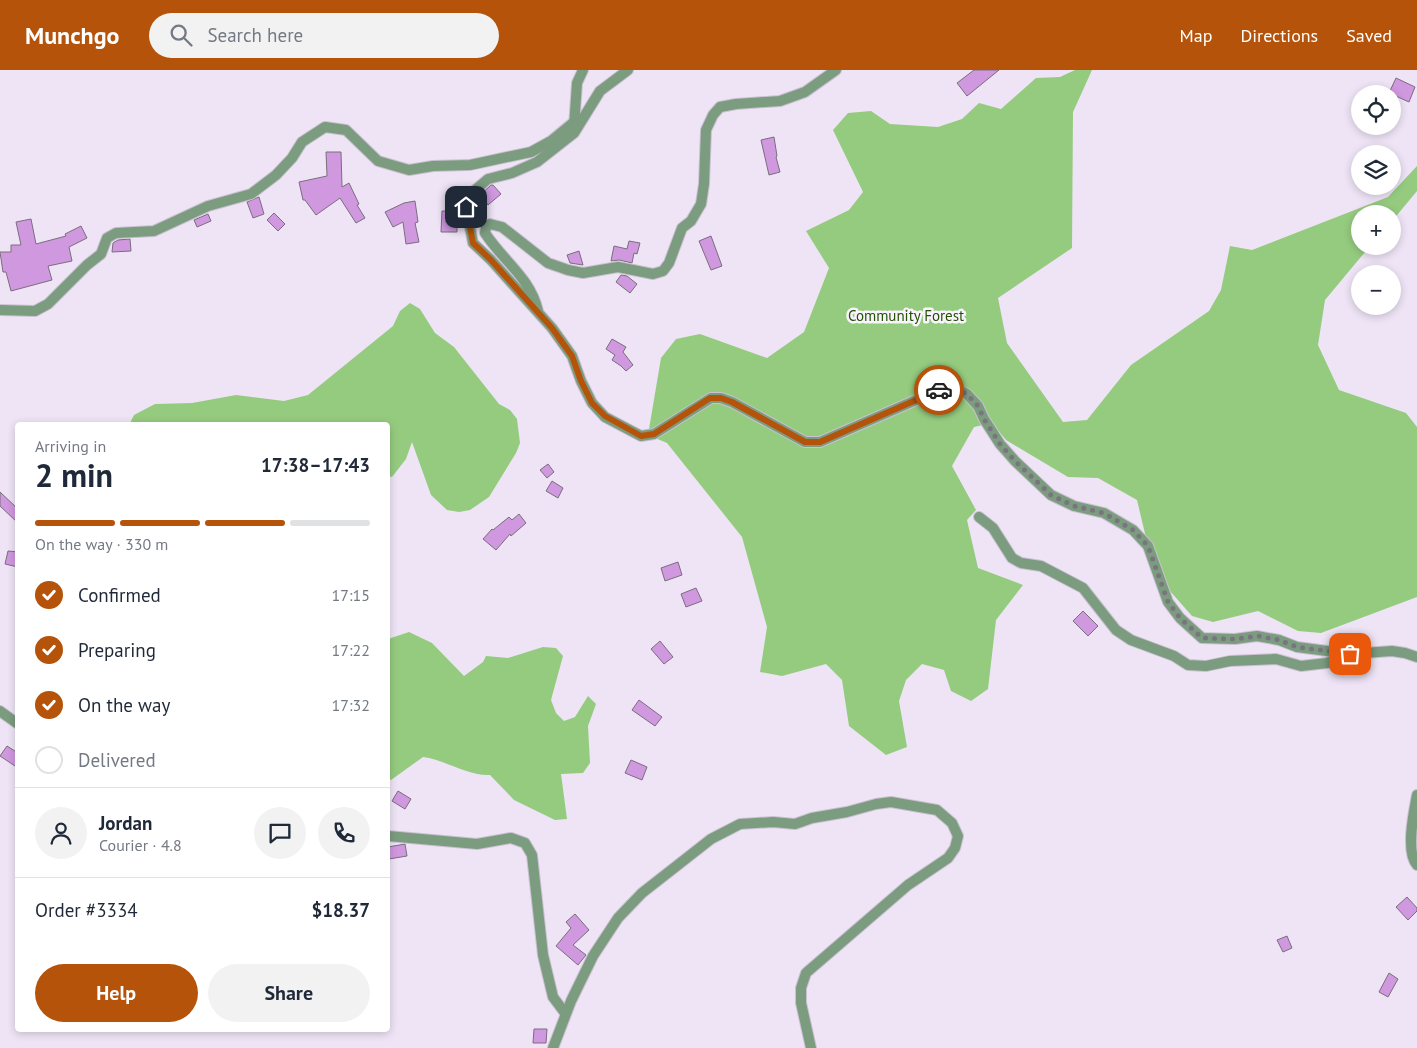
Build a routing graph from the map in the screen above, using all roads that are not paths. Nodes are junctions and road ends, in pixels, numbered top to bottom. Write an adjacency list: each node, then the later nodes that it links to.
1 (583, 70): 4 (street)
2 (628, 70): 4 (street)
3 (836, 70): 6 (street)
4 (574, 127): 5 (street); 6 (street)
5 (0, 310)
6 (539, 314): 8 (street)
7 (979, 517): 8 (street)
8 (1350, 654): 9 (street)
9 (1417, 657)
10 (0, 711): 11 (street)
11 (15, 722)
12 (1417, 795): 14 (street)
13 (390, 836): 15 (street)
14 (1417, 864)
15 (565, 1013): 16 (street); 17 (street)
16 (553, 1048)
17 (811, 1048)

